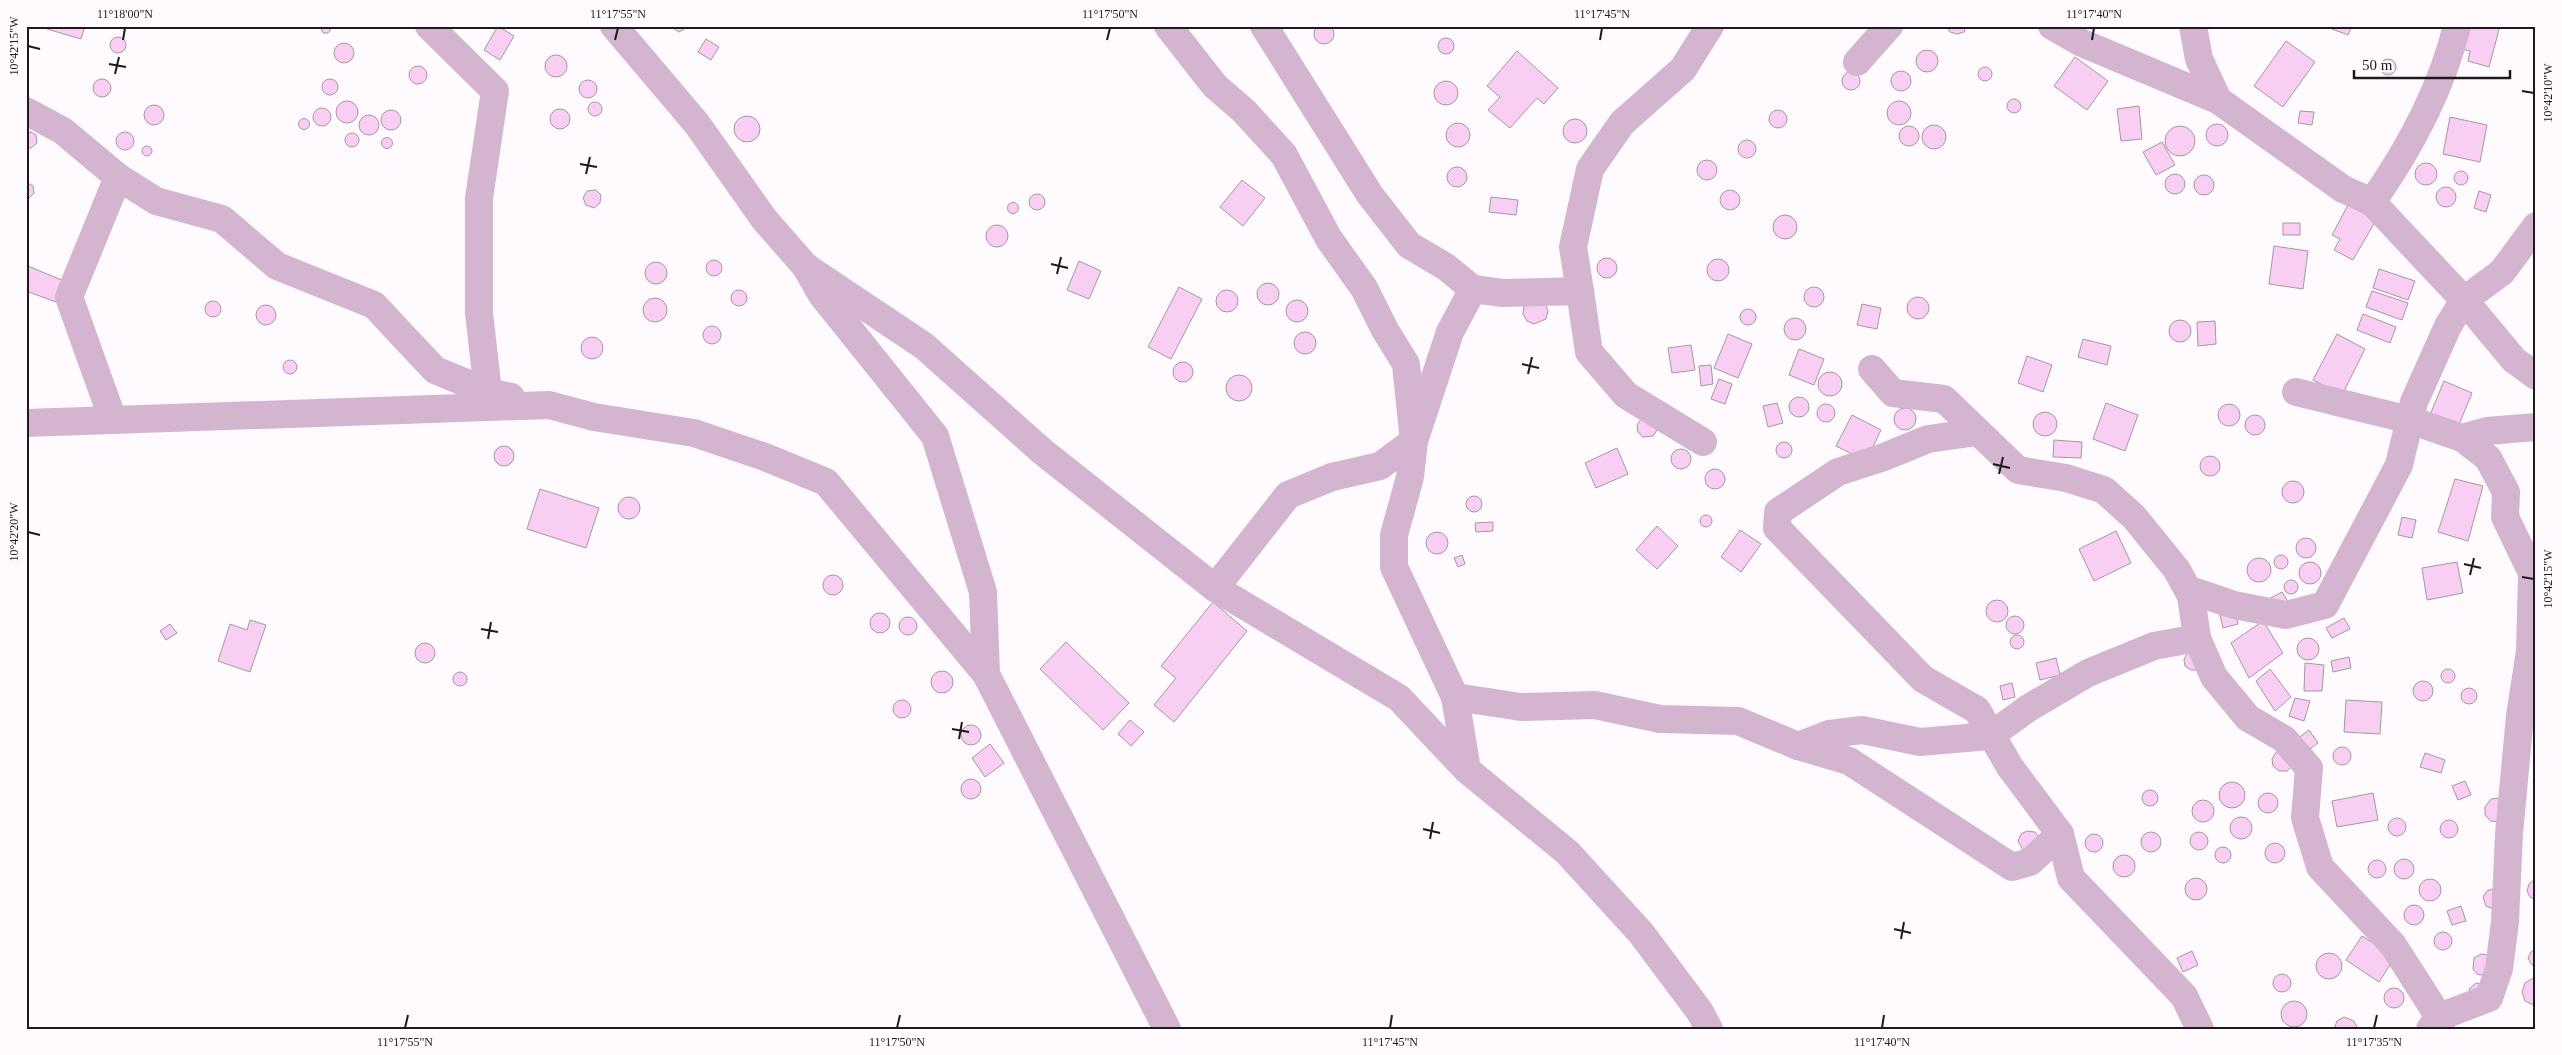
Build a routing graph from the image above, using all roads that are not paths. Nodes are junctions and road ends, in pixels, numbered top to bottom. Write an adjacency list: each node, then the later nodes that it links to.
1 (429, 26): 22 (street)
2 (614, 26): 16 (street)
3 (1168, 26): 31 (street)
4 (1264, 26): 17 (street)
5 (1710, 26): 18 (street)
6 (1889, 26): 10 (street)
7 (2052, 26): 11 (street)
8 (2193, 26): 11 (street)
9 (2458, 26): 14 (street)
10 (1858, 62)
11 (2218, 100): 14 (street)
12 (26, 111): 13 (street)
13 (118, 177): 22 (street); 25 (street)
14 (2372, 202): 19 (street)
15 (2536, 226): 19 (street)
16 (806, 267): 33 (street); 36 (street)
17 (1473, 289): 18 (street); 31 (street)
18 (1580, 291): 32 (street)
19 (2464, 300): 21 (street); 26 (street)
20 (1872, 369): 29 (street)
21 (2536, 376)
22 (488, 392): 24 (street)
23 (2296, 392): 26 (street)
24 (549, 405): 25 (street); 36 (street)
25 (113, 420): 27 (street)
26 (2410, 420): 30 (street); 34 (street)
27 (26, 423)
28 (2536, 427): 30 (street)
29 (1977, 432): 34 (street); 38 (street)
30 (2462, 438): 43 (street)
31 (1414, 440): 33 (street); 37 (street)
32 (1703, 442)
33 (1215, 588): 40 (street)
34 (2191, 596): 35 (street)
35 (2197, 638): 38 (street); 43 (street)
36 (986, 674): 42 (street)
37 (1454, 697): 39 (street); 40 (street)
38 (1990, 736): 39 (street); 41 (street)
39 (1798, 746): 41 (street)
40 (1467, 770): 45 (street)
41 (2060, 834): 46 (street)
42 (1157, 1016): 44 (street)
43 (2437, 1025)
44 (1167, 1029)
45 (1708, 1029)
46 (2200, 1029)

